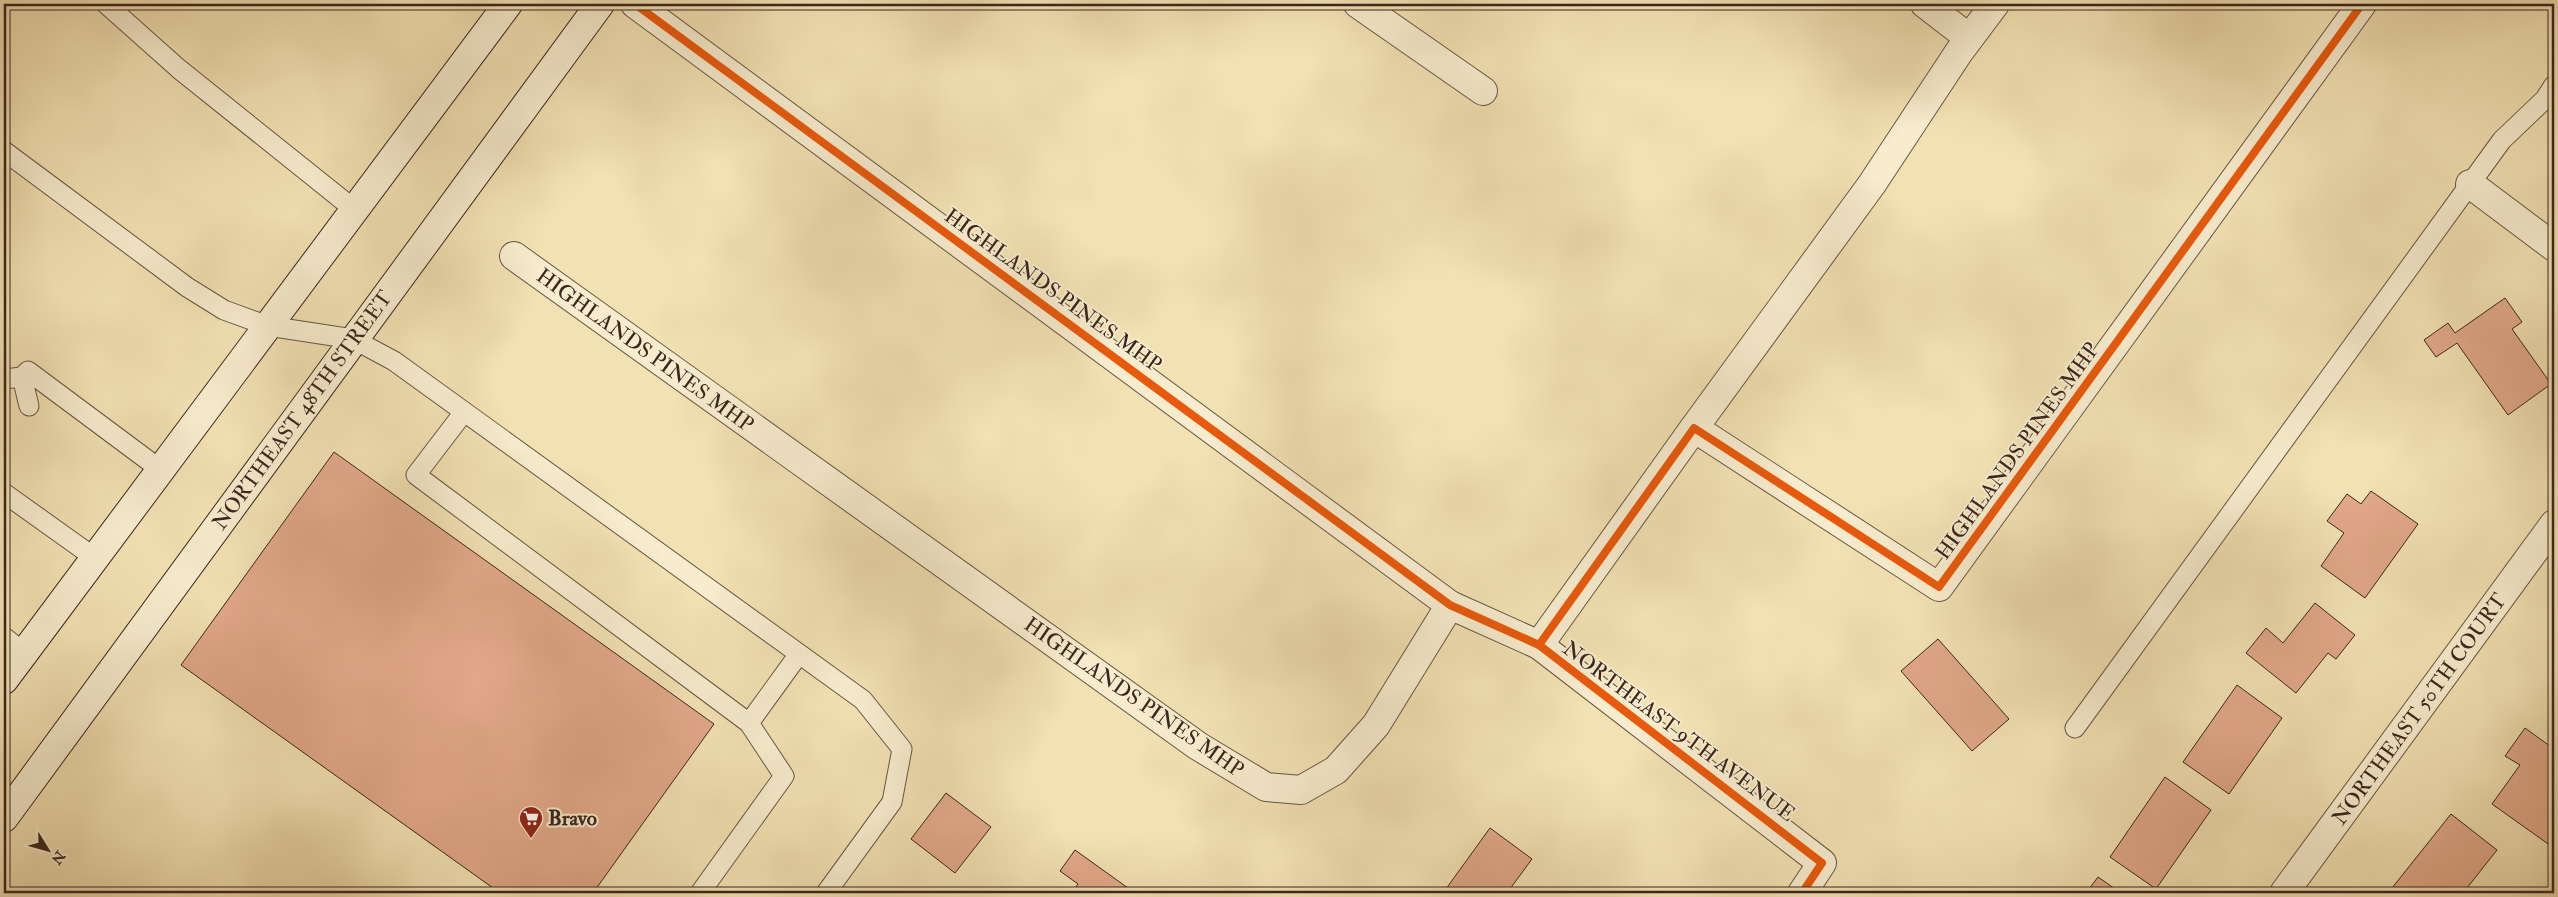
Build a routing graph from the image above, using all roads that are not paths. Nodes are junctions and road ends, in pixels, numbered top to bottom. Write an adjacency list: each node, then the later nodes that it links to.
1 (106, 4): 16 (lane)
2 (508, 4): 16 (street)
3 (577, 4): 11 (street)
4 (600, 4): 11 (street, NORTHEAST 48TH STREET)
5 (635, 4): 30 (street, HIGHLANDS PINES MHP)
6 (1358, 4): 13 (street)
7 (1925, 4): 10 (street)
8 (1995, 4): 10 (street)
9 (2362, 4): 25 (street, HIGHLANDS PINES MHP)
10 (1969, 38): 25 (street)
11 (554, 66): 20 (street, NORTHEAST 48TH STREET)
12 (2554, 84): 15 (lane)
13 (1483, 91)
14 (4, 151): 19 (lane)
15 (2470, 184): 17 (street); 36 (lane)
16 (355, 210): 19 (street)
17 (2554, 247)
18 (514, 256): 30 (street, HIGHLANDS PINES MHP)
19 (268, 326): 20 (lane); 26 (street)
20 (353, 339): 24 (lane); 37 (street, NORTHEAST 48TH STREET)
21 (22, 377): 22 (lane); 23 (lane); 26 (lane)
22 (4, 380)
23 (29, 406)
24 (464, 412): 33 (lane); 35 (lane)
25 (1694, 428): 32 (street)
26 (161, 470): 29 (street)
27 (4, 493): 29 (lane)
28 (2554, 524): 41 (street, NORTHEAST 50TH COURT)
29 (95, 558): 31 (street)
30 (1450, 605): 32 (street, NORTHEAST 9TH AVENUE)
31 (14, 645): 34 (street)
32 (1539, 646): 40 (street, NORTHEAST 9TH AVENUE)
33 (799, 654): 35 (lane); 39 (lane)
34 (4, 680)
35 (749, 723): 38 (lane)
36 (2075, 728)
37 (4, 818)
38 (700, 893)
39 (826, 893)
40 (1802, 893)
41 (2284, 893)

